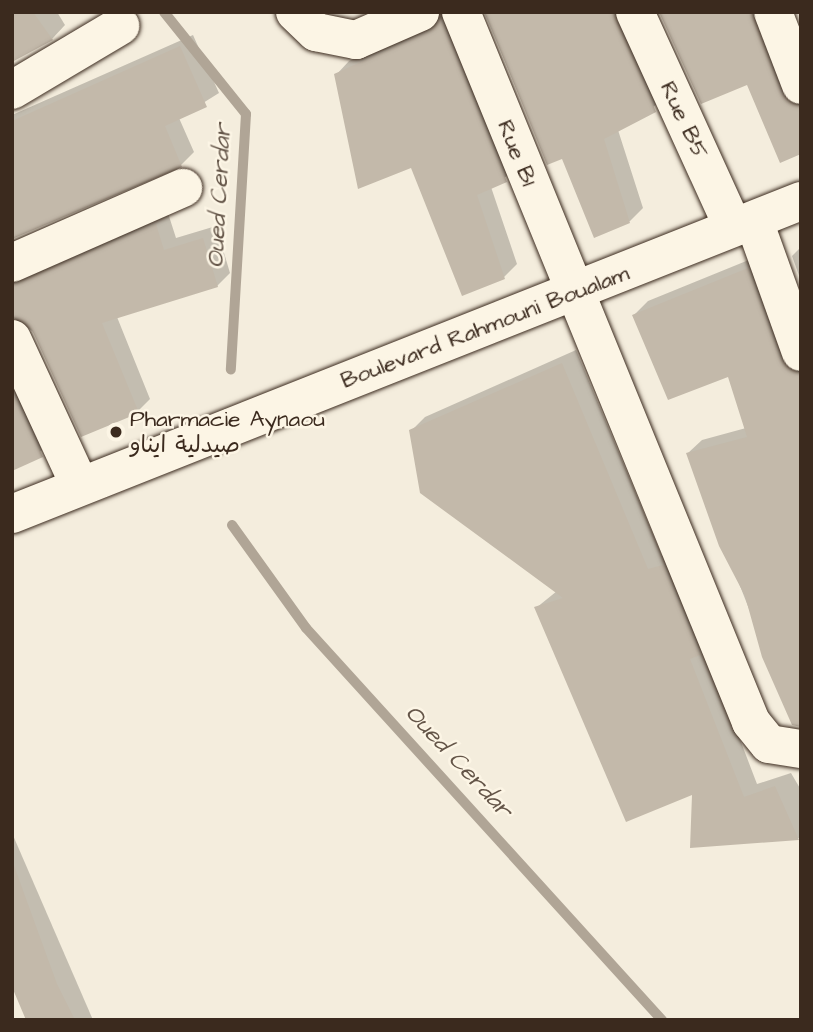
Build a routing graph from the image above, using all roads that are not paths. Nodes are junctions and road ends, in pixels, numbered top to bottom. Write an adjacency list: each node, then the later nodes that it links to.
1 (295, 12): 2 (street)
2 (420, 12)
3 (461, 12): 13 (street, Rue B1)
4 (635, 12): 11 (street, Rue B5)
5 (773, 12): 7 (street)
6 (120, 26): 8 (street)
7 (801, 85)
8 (12, 90)
9 (183, 188): 12 (street)
10 (801, 201): 11 (street, Boulevard Rahmouni Boualam)
11 (743, 224): 13 (street, Boulevard Rahmouni Boualam); 15 (street, Rue B5)
12 (12, 263)
13 (574, 295): 16 (street, Boulevard Rahmouni Boualam); 18 (street, Rue B1)
14 (12, 339): 16 (street)
15 (801, 352)
16 (80, 486): 17 (street, Boulevard Rahmouni Boualam)
17 (12, 514)
18 (801, 748)

